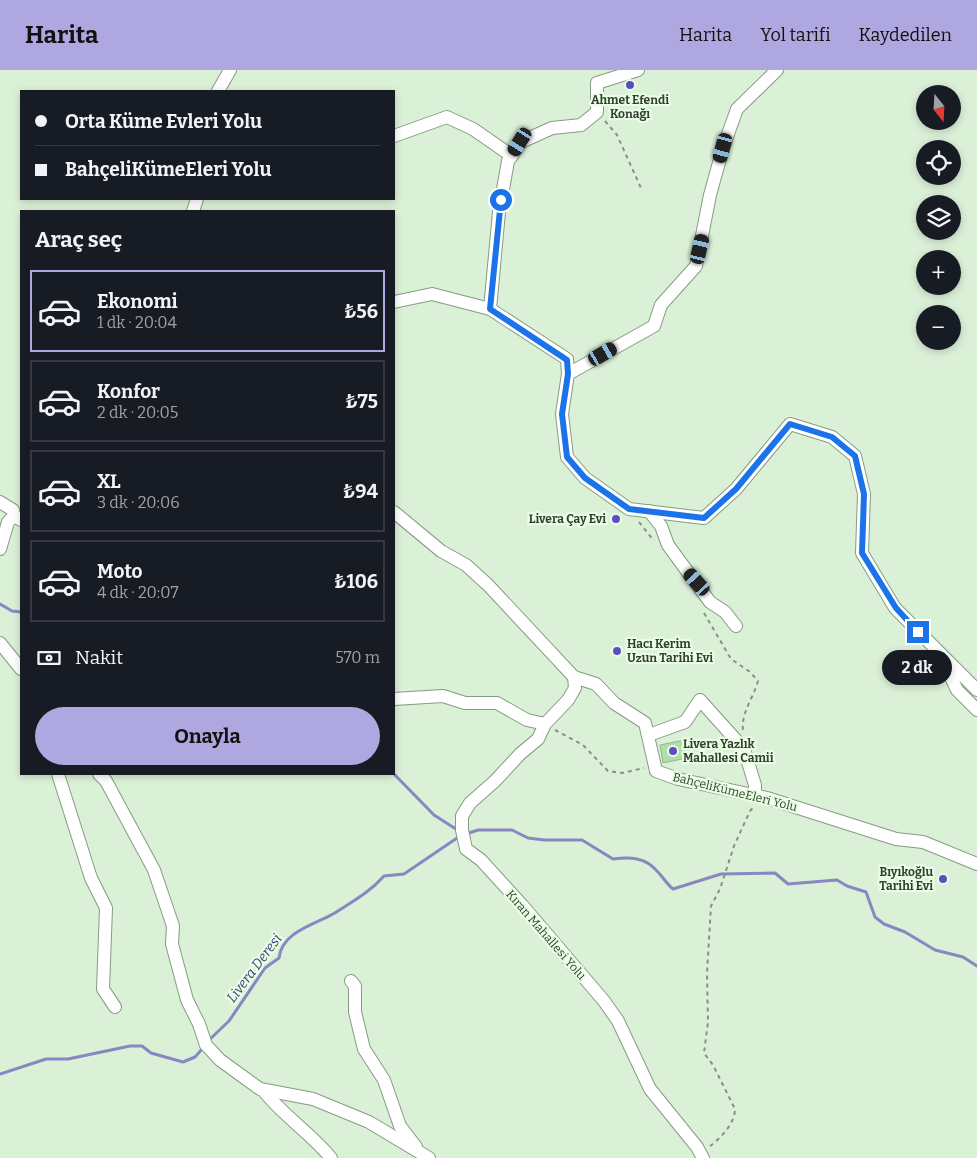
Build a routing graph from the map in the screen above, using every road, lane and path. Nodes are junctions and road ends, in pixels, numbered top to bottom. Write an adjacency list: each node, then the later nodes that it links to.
1 (230, 70): 4 (street)
2 (638, 70): 5 (street)
3 (777, 70): 11 (street)
4 (219, 90)
5 (596, 112): 7 (street); 8 (path)
6 (395, 136): 7 (street)
7 (512, 156): 10 (street)
8 (641, 188)
9 (395, 302): 10 (street)
10 (490, 309): 11 (street)
11 (568, 374): 13 (street)
12 (0, 502): 15 (street)
13 (643, 510): 16 (path); 19 (street); 21 (street)
14 (395, 513): 23 (street, BahçeliKümeEleri Yolu)
15 (18, 518): 17 (street)
16 (658, 548)
17 (0, 549)
18 (701, 607): 29 (path)
19 (736, 626)
20 (0, 643): 22 (street)
21 (941, 656): 24 (street); 26 (street)
22 (20, 668)
23 (574, 677): 27 (street, Kıran Mahallesi Yolu); 28 (street, BahçeliKümeEleri Yolu)
24 (977, 690)
25 (395, 699): 27 (street)
26 (977, 710)
27 (545, 724): 37 (street, Kıran Mahallesi Yolu)
28 (649, 736): 29 (street); 32 (street, BahçeliKümeEleri Yolu)
29 (744, 749): 32 (street)
30 (58, 775): 35 (street)
31 (100, 775): 36 (street)
32 (757, 799): 33 (street, BahçeliKümeEleri Yolu); 37 (path)
33 (977, 864)
34 (351, 981): 38 (street)
35 (115, 1007)
36 (263, 1090): 38 (street); 39 (street)
37 (705, 1154)
38 (424, 1155)
39 (331, 1158)

